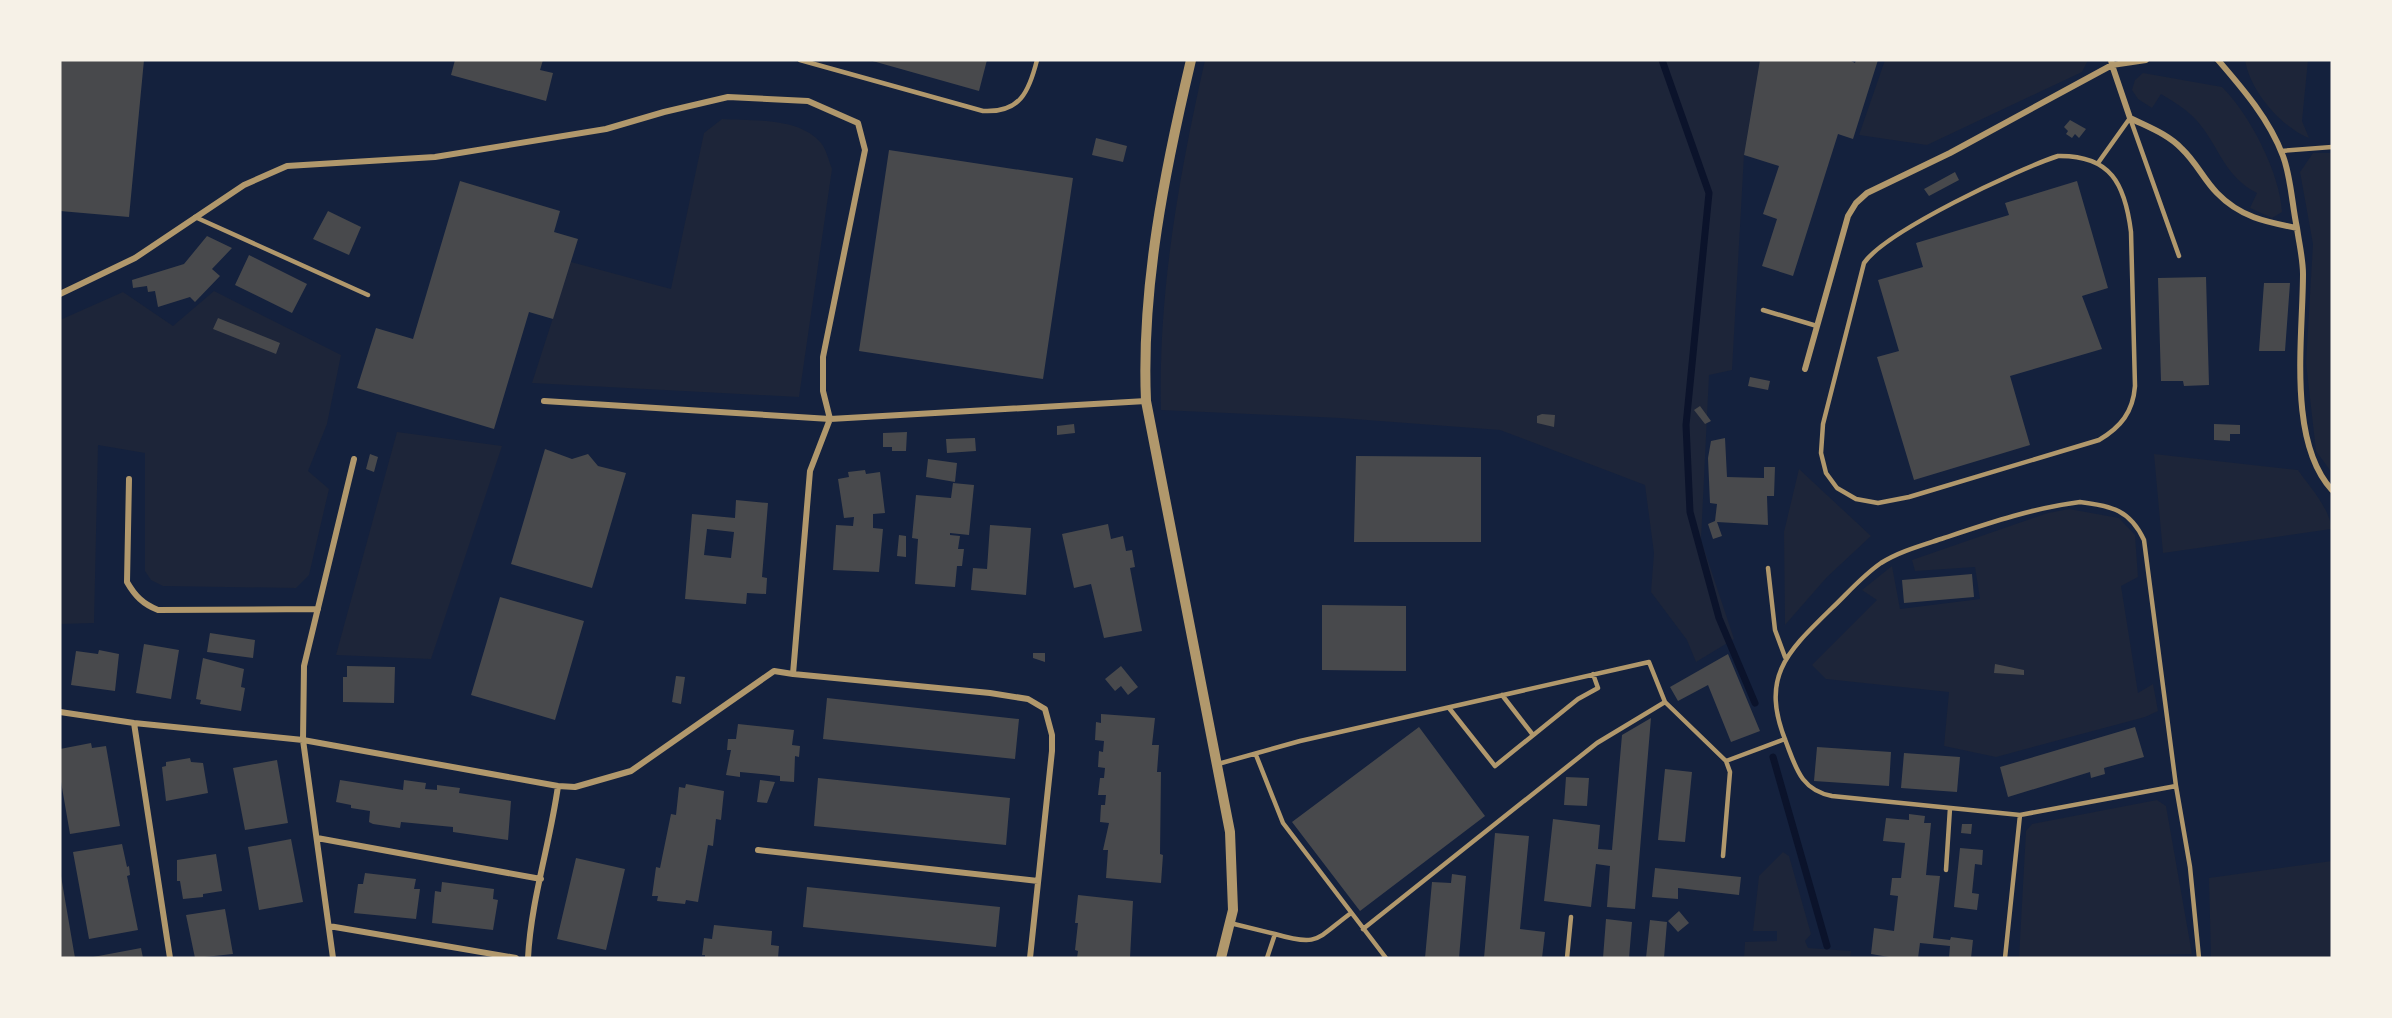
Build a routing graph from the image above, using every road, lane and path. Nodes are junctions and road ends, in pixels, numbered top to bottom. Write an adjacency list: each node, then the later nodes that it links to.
1 (800, 60): 2 (lane)
2 (1037, 60)
3 (1191, 60): 20 (street)
4 (2146, 60): 6 (street)
5 (2218, 60): 9 (street)
6 (2112, 63): 7 (street); 17 (street)
7 (2130, 118): 10 (lane); 12 (street); 13 (lane)
8 (2332, 147): 9 (lane)
9 (2281, 151): 12 (street)
10 (2098, 163): 10 (lane)
11 (195, 217): 14 (street); 15 (lane); 21 (street)
12 (2297, 228): 24 (street)
13 (2179, 256)
14 (60, 294)
15 (368, 295)
16 (1763, 310): 17 (lane)
17 (1817, 326): 18 (street)
18 (1805, 369)
19 (543, 401): 21 (street)
20 (1146, 401): 21 (street); 40 (street)
21 (830, 419): 28 (street)
22 (354, 459): 26 (street)
23 (129, 478): 26 (street)
24 (2332, 490)
25 (1768, 568): 27 (lane)
26 (318, 609): 37 (street)
27 (1785, 657): 36 (lane); 42 (lane)
28 (793, 674): 41 (street); 50 (street)
29 (1593, 674): 30 (lane); 31 (lane); 35 (lane)
30 (1502, 695): 32 (lane); 35 (lane)
31 (1665, 702): 39 (lane); 55 (lane)
32 (1449, 708): 35 (lane); 38 (lane)
33 (60, 712): 34 (street)
34 (134, 723): 37 (street); 57 (street)
35 (1533, 735)
36 (1785, 740): 39 (lane); 43 (lane)
37 (303, 741): 41 (street); 45 (street)
38 (1256, 755): 40 (lane); 51 (lane)
39 (1726, 761): 47 (lane)
40 (1217, 765): 53 (street)
41 (558, 786): 49 (street)
42 (2176, 786): 44 (lane); 67 (lane)
43 (1950, 808): 44 (lane); 48 (lane)
44 (2020, 815): 66 (lane)
45 (316, 838): 49 (street); 54 (street)
46 (758, 850): 50 (street)
47 (1723, 856)
48 (1946, 870)
49 (541, 879): 60 (street)
50 (1038, 881): 61 (street)
51 (1351, 913): 55 (lane); 56 (lane)
52 (1571, 917): 65 (lane)
53 (1230, 923): 56 (lane); 62 (street)
54 (329, 926): 58 (street); 59 (street)
55 (1363, 929): 64 (lane)
56 (1275, 934): 63 (lane)
57 (170, 958)
58 (333, 958)
59 (516, 958)
60 (528, 958)
61 (1030, 958)
62 (1221, 958)
63 (1267, 958)
64 (1386, 958)
65 (1567, 958)
66 (2005, 958)
67 (2199, 958)

